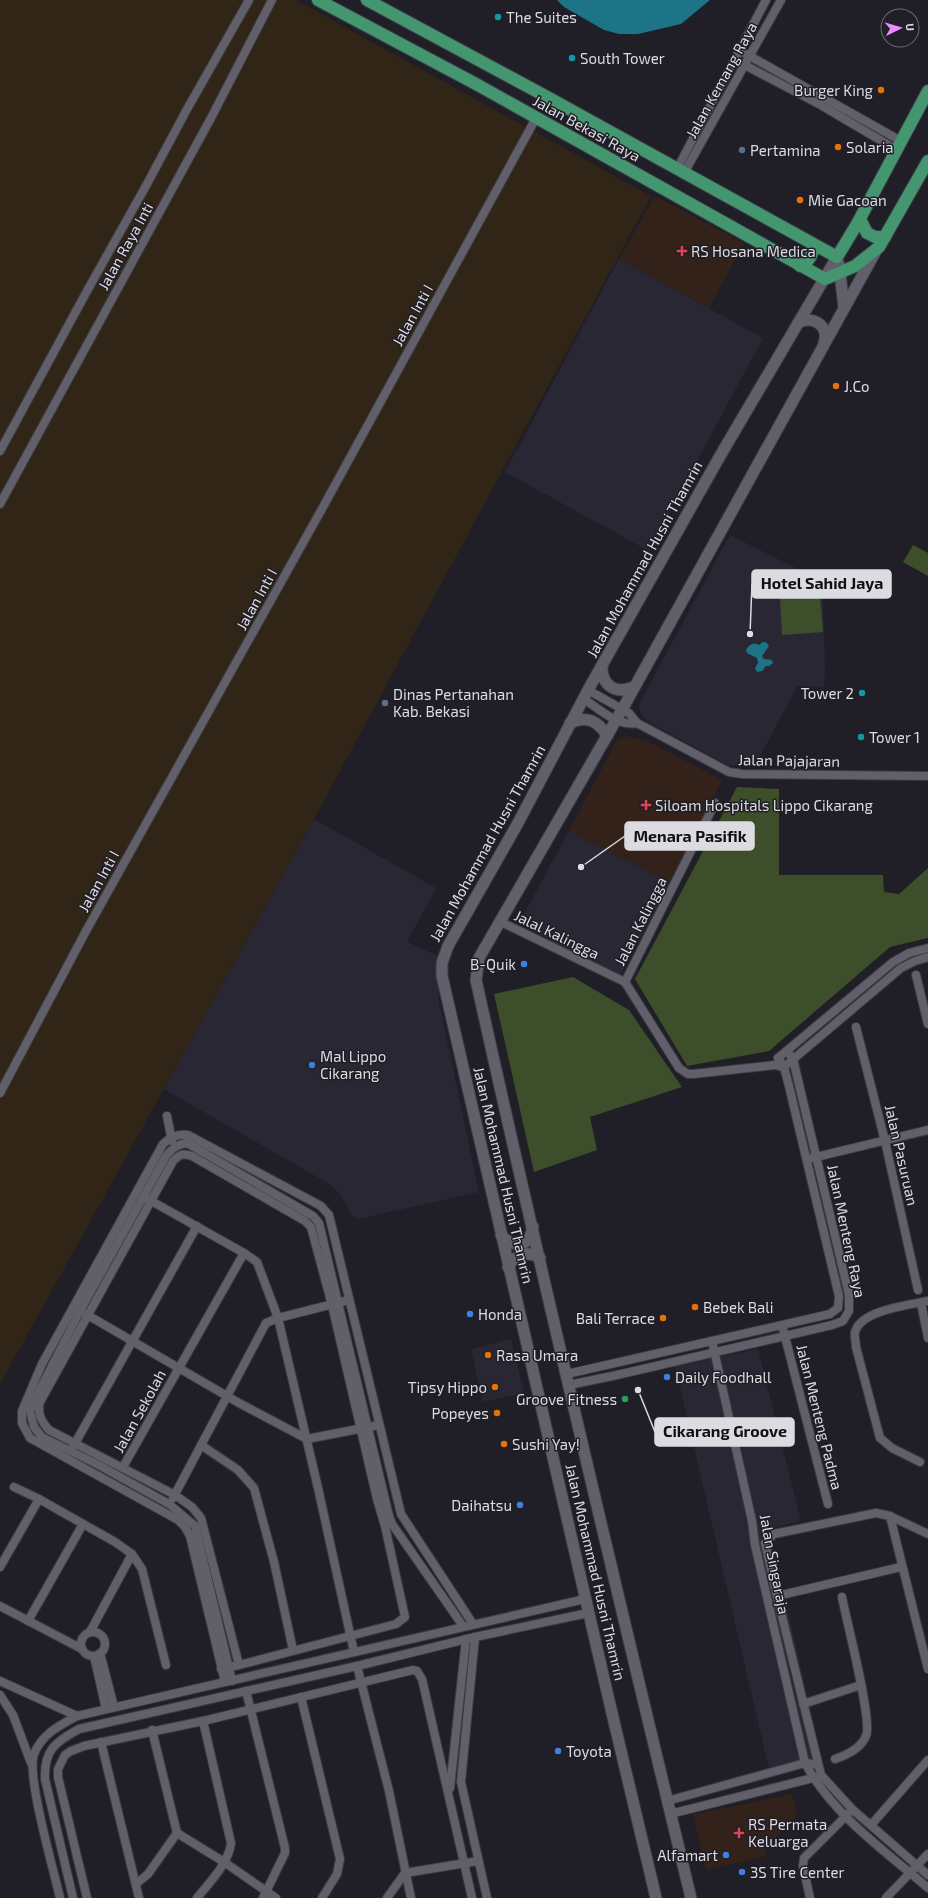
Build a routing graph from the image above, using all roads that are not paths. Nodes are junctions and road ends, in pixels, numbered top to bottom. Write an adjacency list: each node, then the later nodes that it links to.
1 (249, 0): 28 (street, Jalan Raya Inti)
2 (272, 0): 29 (street, Jalan Raya Inti)
3 (318, 0): 14 (main road, Jalan Bekasi Raya)
4 (367, 0): 17 (main road, Jalan Bekasi Raya)
5 (766, 0): 7 (street, Jalan Kemang Raya)
6 (781, 0): 8 (street, Jalan Kemang Raya)
7 (739, 50): 8 (street); 9 (street, Jalan Kemang Raya)
8 (750, 56): 10 (street, Jalan Kemang Raya); 11 (street)
9 (735, 60): 10 (street); 17 (street, Jalan Kemang Raya)
10 (745, 66): 12 (street); 17 (street, Jalan Kemang Raya)
11 (794, 80): 12 (street); 15 (street)
12 (790, 89): 15 (street)
13 (928, 91): 15 (main road, Jalan Mohammad Husni Thamrin)
14 (536, 118): 22 (main road, Jalan Bekasi Raya); 50 (street, Jalan Inti I)
15 (899, 146): 18 (main road, Jalan Mohammad Husni Thamrin)
16 (928, 162): 19 (main road, Jalan Mohammad Husni Thamrin)
17 (680, 171): 20 (main road, Jalan Bekasi Raya)
18 (860, 219): 19 (main road); 21 (main road, Jalan Mohammad Husni Thamrin)
19 (882, 242): 23 (main road); 25 (street, Jalan Mohammad Husni Thamrin)
20 (814, 245): 21 (main road, Jalan Bekasi Raya); 22 (main road)
21 (837, 258): 23 (street); 24 (street, Jalan Mohammad Husni Thamrin)
22 (800, 266): 24 (main road, Jalan Bekasi Raya)
23 (841, 273): 24 (main road); 25 (street)
24 (825, 279): 26 (street, Jalan Mohammad Husni Thamrin)
25 (844, 309): 27 (street, Jalan Mohammad Husni Thamrin)
26 (798, 323): 27 (street); 30 (street, Jalan Mohammad Husni Thamrin)
27 (824, 345): 31 (street, Jalan Mohammad Husni Thamrin)
28 (0, 451)
29 (0, 504)
30 (602, 665): 31 (street); 32 (street, Jalan Mohammad Husni Thamrin)
31 (634, 687): 33 (street, Jalan Mohammad Husni Thamrin)
32 (586, 695): 33 (street, Jalan Pajajaran); 34 (street, Jalan Pajajaran); 35 (street, Jalan Mohammad Husni Thamrin)
33 (623, 708): 34 (street, Jalan Mohammad Husni Thamrin); 36 (street, Jalan Pajajaran)
34 (616, 720): 36 (street, Jalan Pajajaran); 37 (street, Jalan Mohammad Husni Thamrin)
35 (570, 723): 37 (street); 62 (street, Jalan Mohammad Husni Thamrin)
36 (637, 723): 38 (street, Jalan Pajajaran)
37 (607, 736): 40 (street, Jalan Mohammad Husni Thamrin)
38 (928, 776)
39 (715, 803): 44 (street, Jalan Kalingga)
40 (499, 921): 44 (street, Jalal Kalingga); 61 (street, Jalan Mohammad Husni Thamrin)
41 (928, 948): 47 (street)
42 (928, 957): 48 (street)
43 (916, 975): 45 (street)
44 (625, 982): 49 (street, Jalan Kalingga)
45 (928, 1024)
46 (856, 1027): 54 (street, Jalan Pasuruan)
47 (788, 1051): 48 (street, Jalan Menteng Raya); 49 (street)
48 (793, 1059): 49 (street); 57 (street, Jalan Menteng Raya)
49 (778, 1064): 58 (street, Jalan Menteng Raya)
50 (0, 1093)
51 (167, 1116): 53 (street)
52 (928, 1130): 54 (street)
53 (170, 1138): 55 (street); 65 (street); 68 (street)
54 (885, 1141): 57 (street); 67 (street, Jalan Pasuruan)
55 (174, 1147): 56 (street); 59 (street); 70 (street)
56 (179, 1154): 59 (street); 70 (street)
57 (816, 1157): 58 (street); 75 (street, Jalan Menteng Raya)
58 (806, 1159): 74 (street, Jalan Menteng Raya)
59 (147, 1199): 60 (street); 65 (street); 72 (street)
60 (197, 1226): 63 (street); 78 (street)
61 (533, 1227): 62 (street); 64 (street, Jalan Mohammad Husni Thamrin)
62 (501, 1235): 66 (street, Jalan Mohammad Husni Thamrin)
63 (244, 1253): 73 (street); 81 (street, Jalan Sekolah)
64 (540, 1258): 66 (street); 83 (street, Jalan Mohammad Husni Thamrin)
65 (105, 1259): 71 (street); 80 (street)
66 (508, 1267): 112 (street, Jalan Mohammad Husni Thamrin)
67 (918, 1290)
68 (349, 1300): 70 (street); 85 (street)
69 (924, 1302): 76 (street); 92 (street)
70 (335, 1304): 73 (street); 86 (street)
71 (80, 1311): 72 (street); 82 (street)
72 (88, 1316): 78 (street); 88 (street)
73 (278, 1318): 84 (street); 87 (street)
74 (782, 1325): 75 (street, Jalan Menteng Padma); 77 (street, Jalan Menteng Raya)
75 (785, 1337): 79 (street, Jalan Menteng Raya); 99 (street, Jalan Menteng Padma)
76 (928, 1338)
77 (712, 1341): 79 (street, Jalan Singaraja); 83 (street, Jalan Menteng Raya)
78 (133, 1342): 81 (street); 88 (street)
79 (715, 1353): 83 (street, Jalan Menteng Raya); 154 (street, Jalan Singaraja)
80 (42, 1364): 82 (street); 94 (street)
81 (179, 1368): 84 (street); 93 (street, Jalan Sekolah)
82 (50, 1369): 90 (street)
83 (568, 1379): 162 (street, Jalan Mohammad Husni Thamrin)
84 (228, 1396): 87 (street); 89 (street)
85 (379, 1424): 86 (street); 118 (street)
86 (363, 1428): 87 (street); 102 (street)
87 (307, 1439): 122 (street)
88 (76, 1442): 90 (street); 93 (street)
89 (201, 1445): 96 (street); 126 (street)
90 (72, 1450): 91 (street)
91 (95, 1462): 94 (street); 98 (street)
92 (920, 1462)
93 (123, 1467): 96 (street)
94 (90, 1470): 100 (street)
95 (14, 1487): 97 (street)
96 (174, 1495): 98 (street); 105 (street)
97 (39, 1499): 103 (street); 108 (street)
98 (169, 1504): 100 (street); 106 (street)
99 (828, 1504)
100 (163, 1512): 114 (street)
101 (890, 1516): 104 (street); 109 (street); 110 (street)
102 (387, 1520): 119 (street); 122 (street)
103 (83, 1524): 107 (street); 117 (street)
104 (928, 1534)
105 (210, 1549): 106 (street); 130 (street)
106 (202, 1552): 114 (street)
107 (132, 1554): 121 (street); 131 (street)
108 (0, 1567)
109 (902, 1567): 110 (street); 134 (street)
110 (777, 1596): 144 (street)
111 (842, 1597): 139 (street)
112 (585, 1599): 115 (street, Jalan Mohammad Husni Thamrin); 116 (street)
113 (0, 1606): 117 (street)
114 (211, 1609): 133 (street)
115 (588, 1613): 120 (street); 190 (street, Jalan Mohammad Husni Thamrin)
116 (512, 1616): 118 (street); 120 (street)
117 (28, 1621): 125 (street)
118 (473, 1624): 119 (street)
119 (463, 1626): 127 (street)
120 (515, 1628): 123 (street)
121 (90, 1632): 125 (street); 128 (street)
122 (349, 1636): 126 (street); 127 (street)
123 (475, 1637): 124 (street); 169 (street)
124 (466, 1639): 132 (street); 161 (street)
125 (82, 1649): 128 (street)
126 (293, 1650): 130 (street)
127 (354, 1652): 129 (street)
128 (97, 1654): 146 (street)
129 (336, 1656): 135 (street); 137 (street)
130 (239, 1664): 133 (street)
131 (166, 1665)
132 (357, 1666): 135 (street); 138 (street)
133 (225, 1668): 137 (street)
134 (928, 1669)
135 (339, 1670): 140 (street)
136 (0, 1681): 148 (street)
137 (228, 1682): 141 (street)
138 (361, 1682): 143 (street); 161 (street); 173 (street)
139 (861, 1685): 144 (street); 152 (street)
140 (246, 1691): 145 (street); 147 (street)
141 (176, 1694): 145 (street); 146 (street)
142 (0, 1695): 155 (street)
143 (301, 1697): 147 (street); 185 (street)
144 (803, 1704): 156 (street)
145 (179, 1706): 160 (street)
146 (110, 1708): 148 (street)
147 (251, 1709): 149 (street); 178 (street)
148 (77, 1716): 155 (street)
149 (203, 1721): 150 (street); 170 (street)
150 (152, 1730): 151 (street); 167 (street)
151 (101, 1742): 158 (street); 176 (street)
152 (835, 1759)
153 (928, 1760): 166 (street)
154 (805, 1763): 156 (street); 159 (street, Jalan Singaraja); 162 (street)
155 (32, 1764): 179 (street)
156 (818, 1765): 157 (street)
157 (821, 1775): 159 (street); 163 (street)
158 (58, 1778): 160 (street); 181 (street)
159 (813, 1778): 164 (street); 165 (street, Jalan Singaraja)
160 (45, 1779): 180 (street)
161 (450, 1795): 171 (street)
162 (667, 1801): 164 (street, Jalan Mohammad Husni Thamrin)
163 (852, 1809): 165 (street); 166 (street)
164 (670, 1814): 191 (street, Jalan Mohammad Husni Thamrin)
165 (845, 1816): 174 (street, Jalan Singaraja); 192 (street)
166 (871, 1825): 172 (street)
167 (177, 1833): 170 (street); 176 (street)
168 (928, 1854): 172 (street)
169 (478, 1861): 171 (street); 189 (street)
170 (224, 1862): 178 (street); 183 (street)
171 (464, 1864): 173 (street); 188 (street)
172 (917, 1866): 174 (street); 175 (street)
173 (405, 1873): 186 (street); 187 (street)
174 (911, 1873): 177 (street, Jalan Singaraja); 193 (street)
175 (928, 1875)
176 (136, 1884): 182 (street)
177 (928, 1888)
178 (265, 1895): 184 (street)
179 (60, 1898)
180 (71, 1898)
181 (86, 1898)
182 (139, 1898)
183 (197, 1898)
184 (276, 1898)
185 (322, 1898)
186 (387, 1898)
187 (411, 1898)
188 (472, 1898)
189 (487, 1898)
190 (656, 1898)
191 (690, 1898)
192 (810, 1898)
193 (886, 1898)

